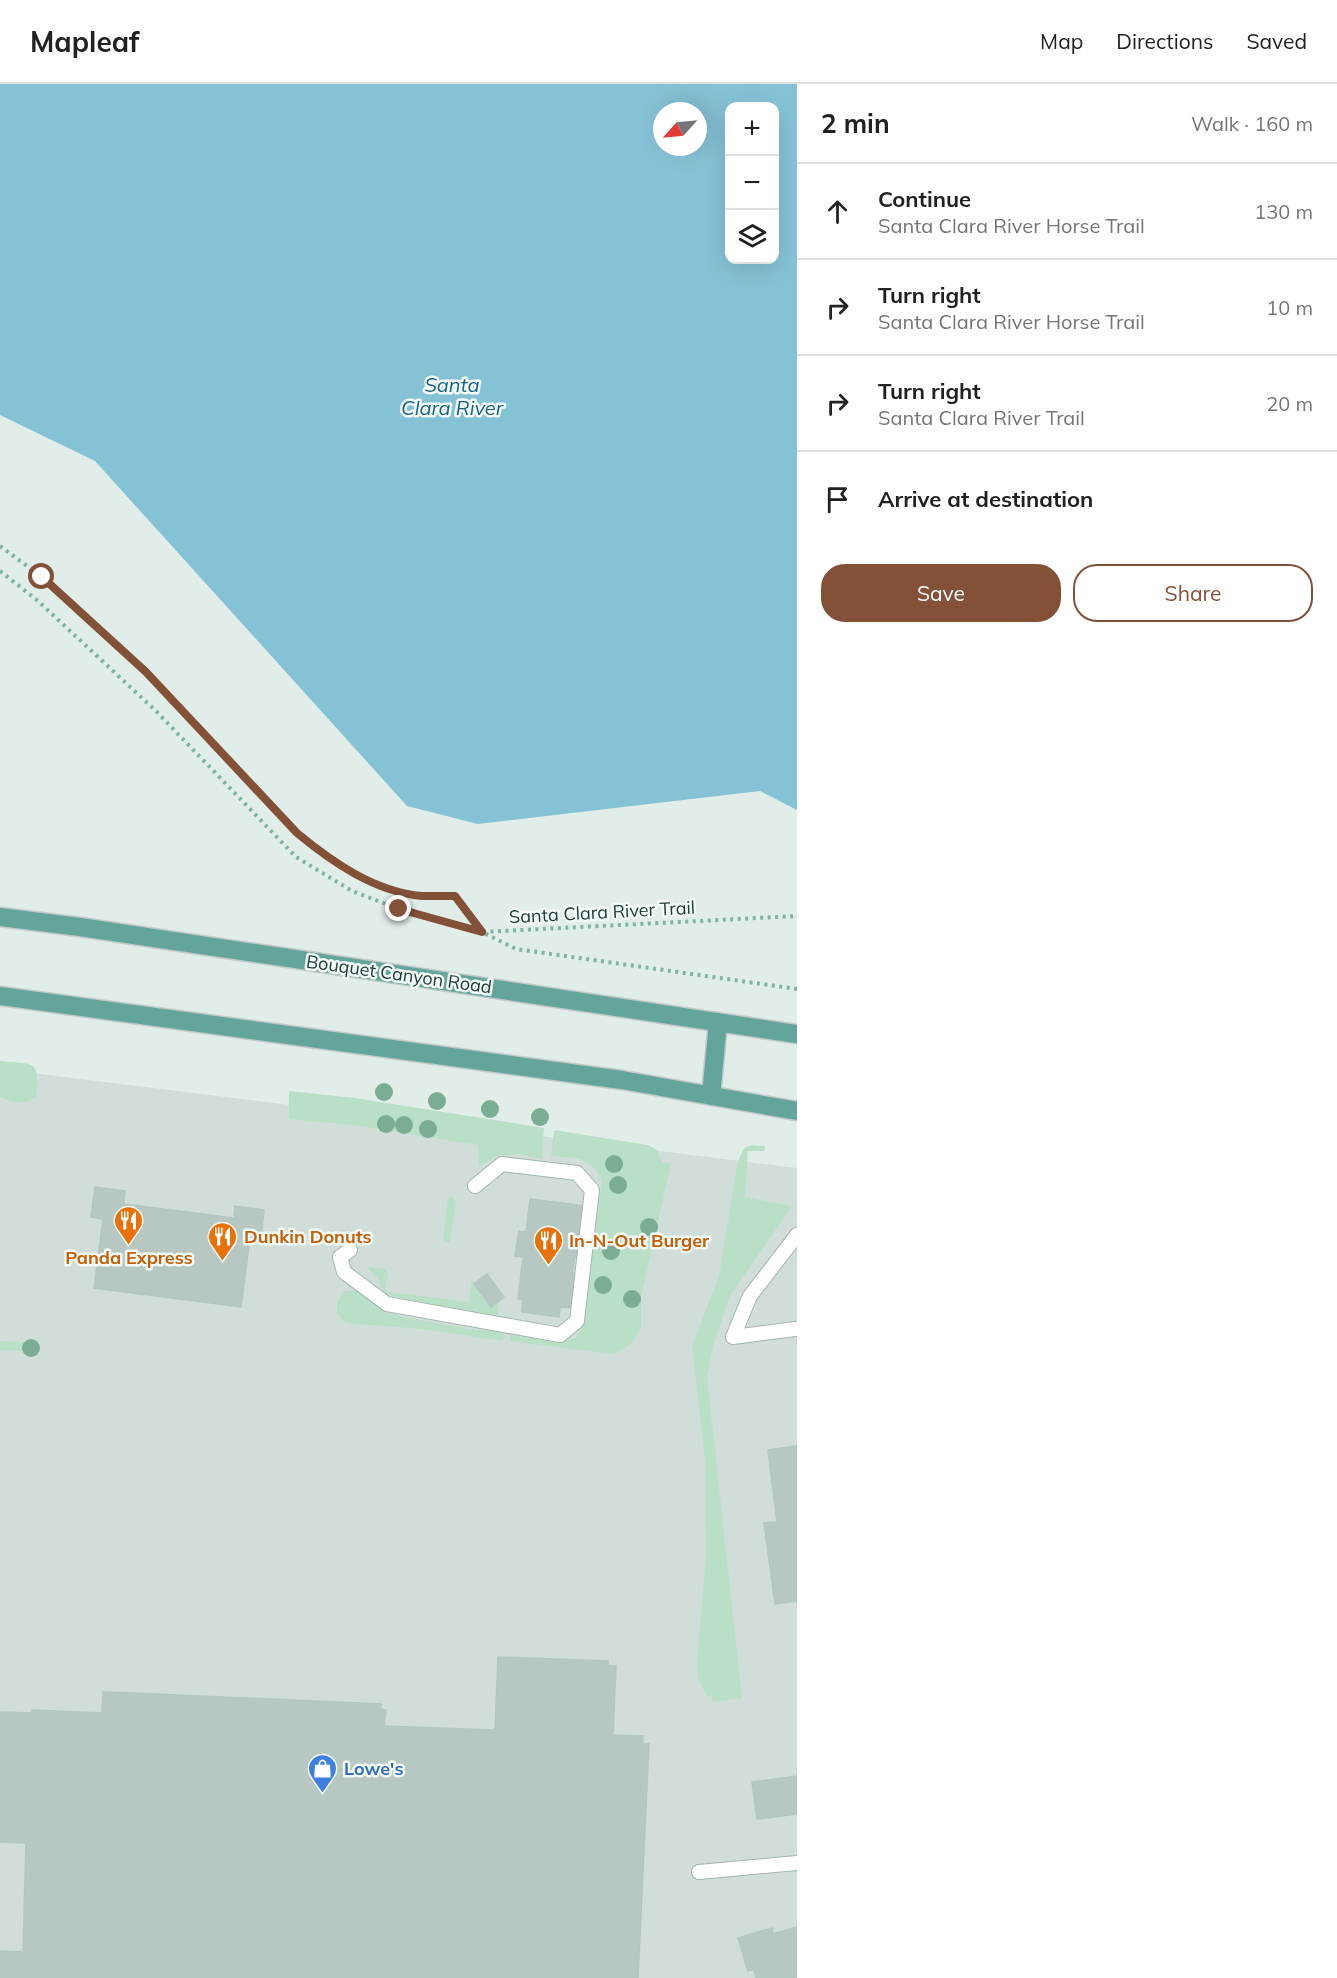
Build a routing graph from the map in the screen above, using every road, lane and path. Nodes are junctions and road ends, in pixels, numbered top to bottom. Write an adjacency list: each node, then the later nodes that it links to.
1 (0, 546): 5 (path)
2 (0, 571): 5 (path, Santa Clara River Trail)
3 (797, 916): 5 (path, Santa Clara River Trail)
4 (0, 917): 8 (main road, Bouquet Canyon Road)
5 (482, 932): 6 (path)
6 (797, 989)
7 (0, 996): 10 (main road)
8 (718, 1022): 9 (main road, Bouquet Canyon Road); 10 (main road)
9 (797, 1034)
10 (711, 1096): 11 (main road)
11 (797, 1111)
12 (475, 1186): 14 (lane)
13 (797, 1235): 15 (lane)
14 (350, 1250)
15 (795, 1329)
16 (797, 1863): 17 (lane)
17 (699, 1872)

